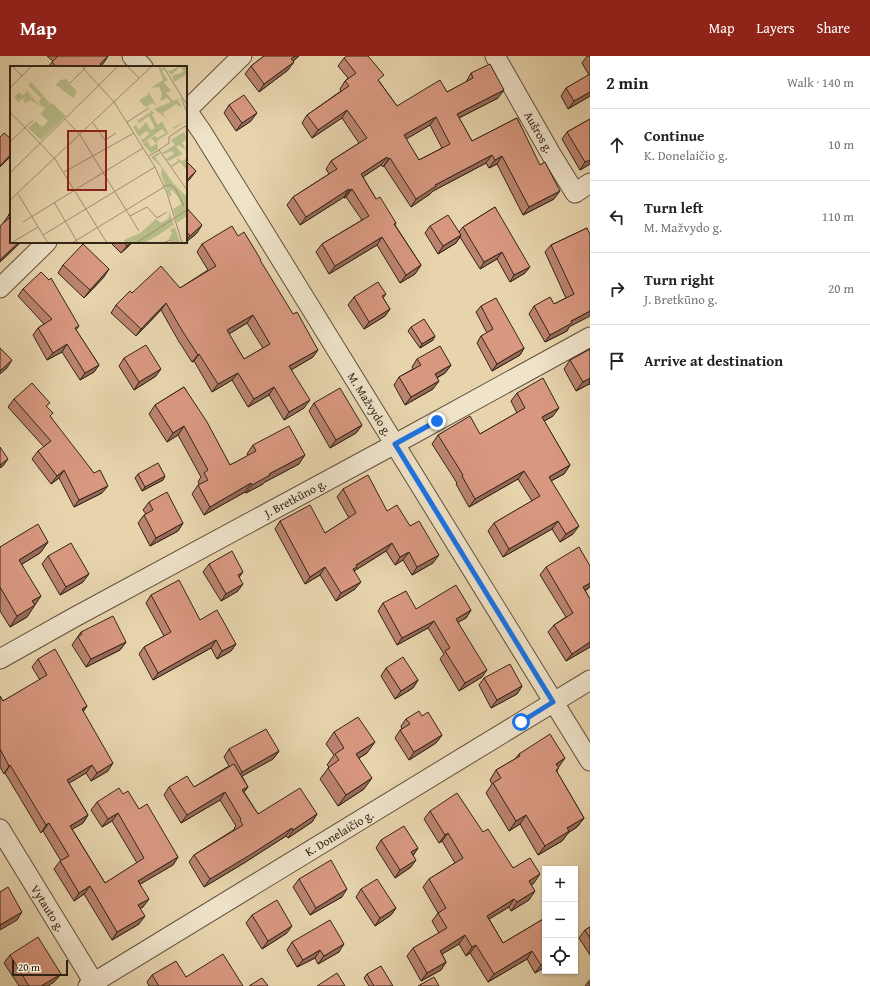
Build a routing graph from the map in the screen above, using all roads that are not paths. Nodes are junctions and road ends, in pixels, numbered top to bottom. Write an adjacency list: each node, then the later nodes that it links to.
1 (132, 56): 4 (street)
2 (242, 56): 5 (street)
3 (495, 56): 7 (street, Aušros g.)
4 (142, 66)
5 (187, 109)
6 (187, 112): 11 (street, M. Mažvydo g.)
7 (590, 183)
8 (46, 243): 9 (street)
9 (0, 288)
10 (590, 337): 11 (street, J. Bretkūno g.)
11 (395, 444): 12 (street, J. Bretkūno g.); 14 (street, M. Mažvydo g.)
12 (0, 659)
13 (590, 680): 14 (street, K. Donelaičio g.)
14 (553, 702): 15 (street, M. Mažvydo g.); 17 (street, K. Donelaičio g.)
15 (590, 761)
16 (0, 829): 17 (street, Vytauto g.)
17 (93, 985)

